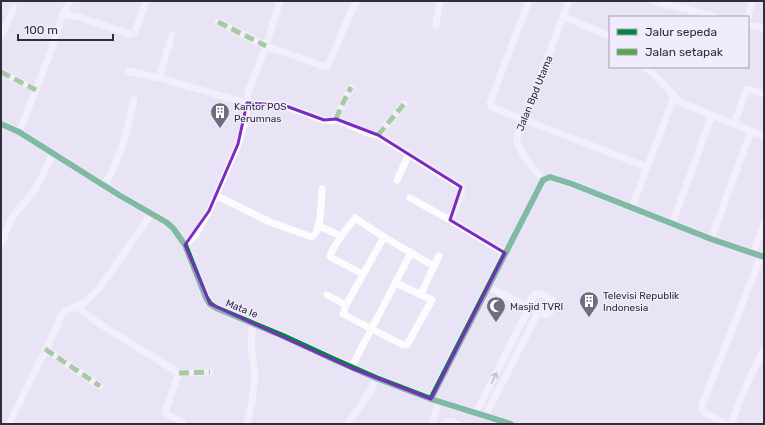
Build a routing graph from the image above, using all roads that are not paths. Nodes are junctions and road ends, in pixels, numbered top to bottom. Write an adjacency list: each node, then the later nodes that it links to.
1 (70, 1): 11 (street)
2 (146, 1): 11 (street)
3 (280, 1): 22 (street)
4 (357, 1): 22 (street)
5 (440, 1): 16 (street)
6 (529, 1): 36 (street)
7 (569, 1): 14 (street, Jalan Bpd Utama)
8 (654, 1): 12 (street)
9 (752, 1): 13 (street)
10 (14, 8): 20 (street)
11 (63, 14): 28 (street)
12 (712, 16)
13 (748, 16)
14 (564, 17): 21 (street); 36 (street, Jalan Bpd Utama)
15 (218, 22): 22 (street)
16 (436, 25)
17 (749, 25): 18 (street)
18 (764, 28)
19 (172, 35): 26 (street)
20 (1, 36)
21 (609, 36)
22 (266, 46): 32 (street)
23 (645, 68): 30 (street)
24 (128, 71): 26 (street)
25 (1, 72): 28 (street)
26 (159, 78): 32 (street)
27 (351, 87): 35 (street)
28 (36, 90): 40 (street)
29 (764, 94): 37 (street)
30 (674, 97): 34 (street); 45 (street)
31 (134, 100): 48 (street)
32 (247, 103): 35 (street); 50 (street)
33 (404, 104): 41 (street)
34 (712, 115): 37 (street); 55 (street)
35 (336, 119): 41 (street)
36 (524, 120): 45 (street); 47 (street, Jalan Bpd Utama)
37 (734, 124): 39 (street)
38 (2, 127): 40 (street, Mata Ie)
39 (751, 131): 42 (street); 60 (street)
40 (19, 132): 43 (street, Mata Ie)
41 (378, 135): 44 (street)
42 (764, 136)
43 (54, 154): 48 (street, Mata Ie); 61 (street)
44 (410, 154): 46 (street); 54 (street)
45 (647, 166): 52 (street)
46 (397, 180)
47 (542, 180): 52 (street); 64 (street)
48 (104, 186): 53 (street, Mata Ie)
49 (322, 189): 57 (street)
50 (217, 196): 57 (street); 62 (street)
51 (410, 198): 54 (street)
52 (632, 207): 55 (street)
53 (151, 214): 62 (street, Mata Ie); 75 (street)
54 (450, 220): 64 (street)
55 (672, 224): 60 (street)
56 (764, 224): 65 (street)
57 (319, 226): 58 (street)
58 (341, 236): 59 (street); 69 (street)
59 (384, 237): 63 (street); 69 (street)
60 (711, 239): 65 (street)
61 (1, 244)
62 (186, 244): 78 (street, Mata Ie)
63 (411, 253): 68 (street); 70 (street)
64 (505, 253): 71 (street)
65 (753, 253): 67 (street)
66 (439, 256): 68 (street)
67 (762, 257): 102 (street)
68 (434, 266): 72 (street)
69 (363, 274): 74 (street)
70 (396, 283): 72 (street); 79 (street)
71 (488, 286): 76 (street); 89 (street)
72 (421, 294): 79 (street)
73 (327, 295): 74 (street)
74 (346, 306): 79 (street)
75 (77, 307): 80 (street); 86 (street)
76 (528, 307): 77 (street); 77 (street); 82 (street)
77 (538, 313): 83 (street)
78 (253, 323): 84 (street, Mata Ie); 96 (street)
79 (372, 328): 84 (street)
80 (45, 349): 88 (street); 94 (street)
81 (764, 349): 103 (street)
82 (503, 361): 83 (street); 91 (street, one-way to 82)
83 (511, 366): 92 (street)
84 (351, 368): 87 (street, Mata Ie)
85 (210, 372): 86 (street)
86 (179, 373): 95 (street)
87 (376, 378): 89 (street, Mata Ie); 97 (street)
88 (100, 386)
89 (431, 398): 90 (street, Mata Ie)
90 (439, 401): 91 (street, Mata Ie); 98 (street)
91 (476, 413): 92 (street, Mata Ie)
92 (486, 416): 93 (street, Mata Ie)
93 (493, 421): 101 (street, Mata Ie)
94 (9, 424)
95 (184, 424)
96 (247, 424)
97 (348, 424)
98 (432, 424)
99 (444, 424): 100 (street)
100 (458, 424)
101 (511, 424)
102 (726, 424)
103 (731, 424)

